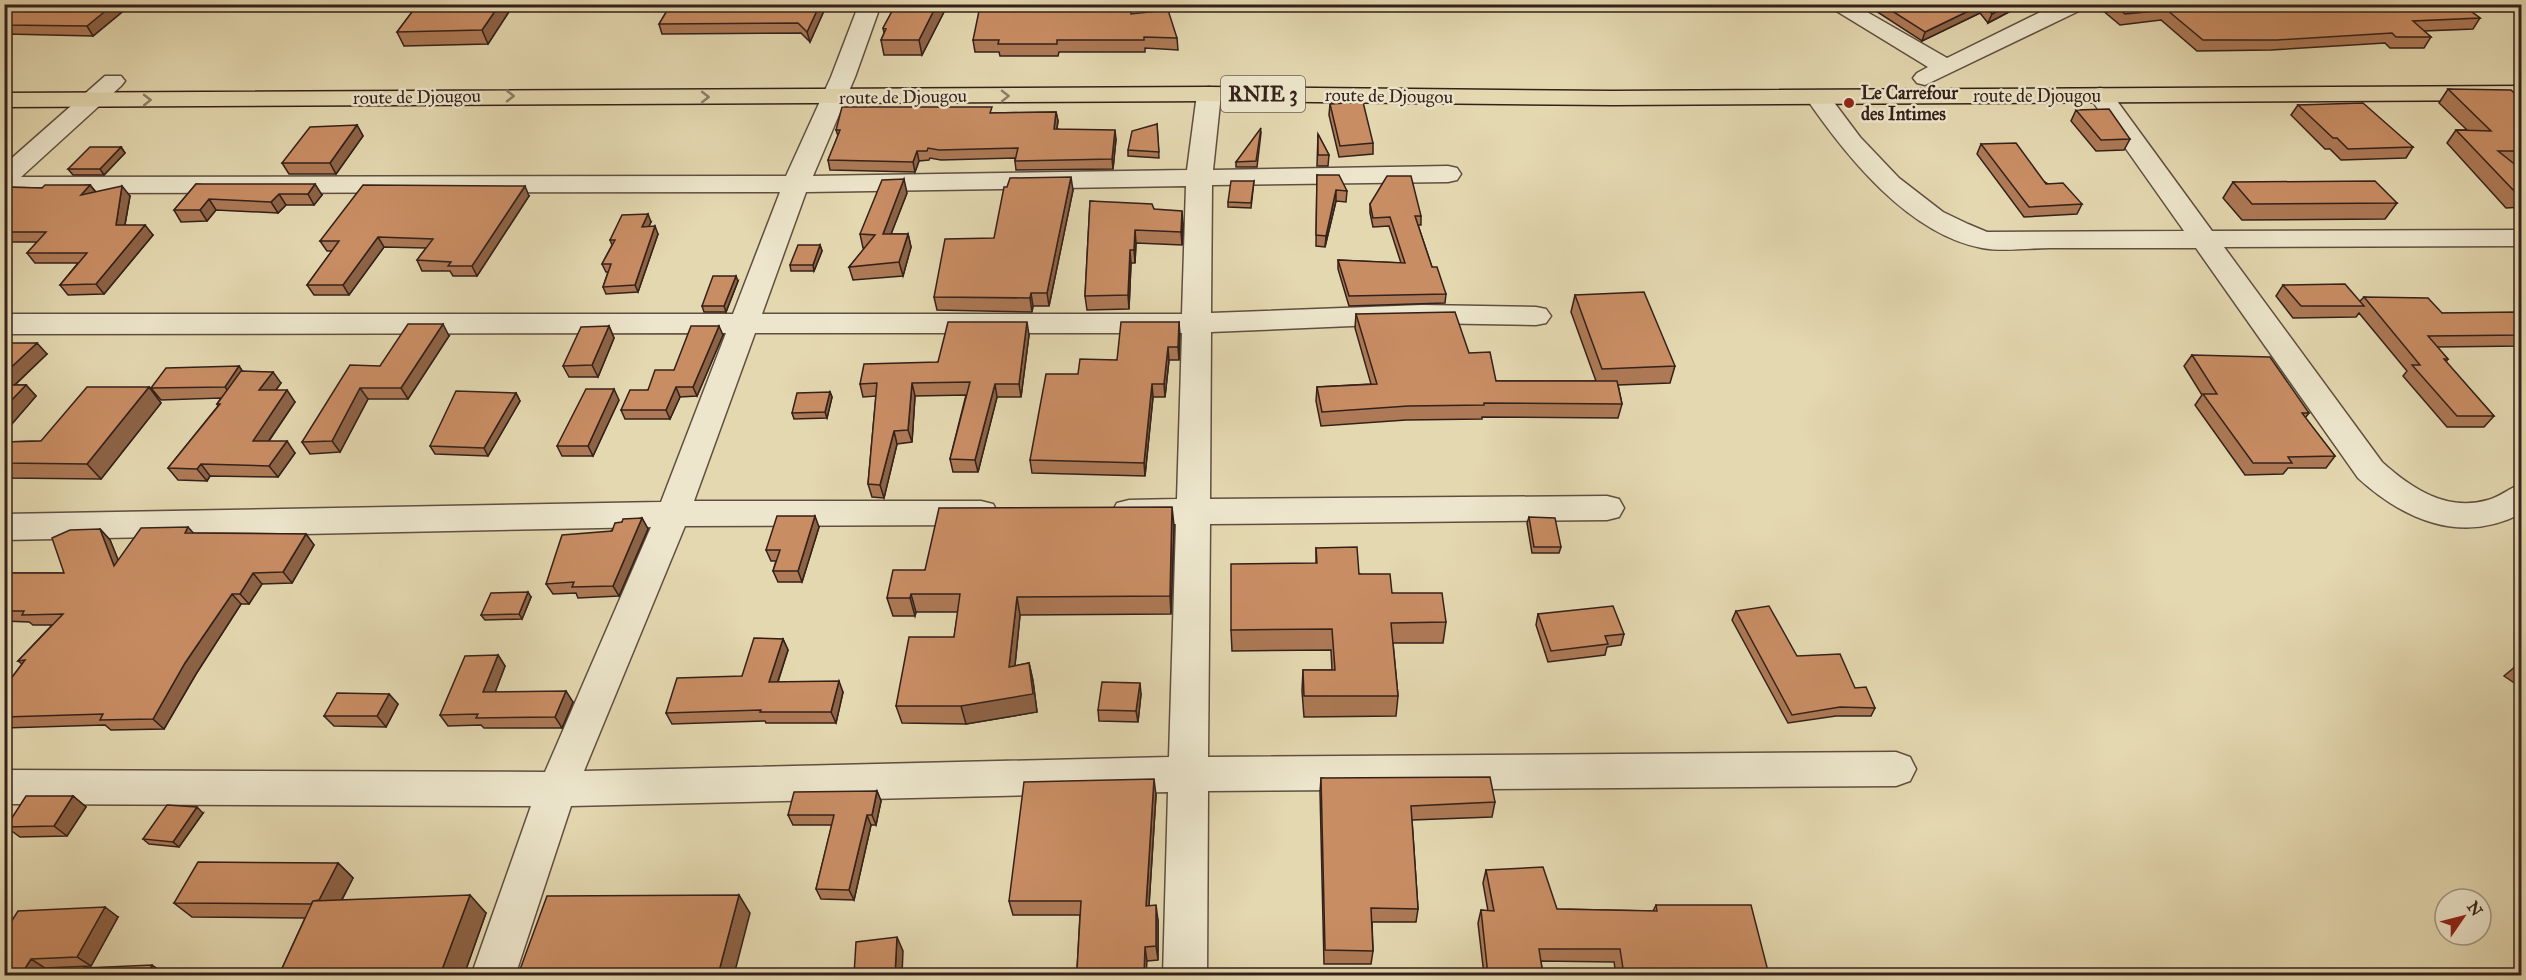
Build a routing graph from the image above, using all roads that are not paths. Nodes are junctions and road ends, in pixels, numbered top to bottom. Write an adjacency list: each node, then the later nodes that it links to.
1 (870, 4): 9 (street)
2 (1836, 4): 4 (street)
3 (2075, 4): 4 (street)
4 (1935, 72): 8 (highway, route de Djougou / RNIE 3); 9 (highway, route de Djougou / RNIE 3)
5 (2522, 74): 8 (highway, route de Djougou / RNIE 3)
6 (4, 81): 7 (highway, route de Djougou / RNIE 3)
7 (113, 81): 9 (highway, route de Djougou / RNIE 3); 15 (street)
8 (2217, 86): 10 (highway, route de Djougou / RNIE 3); 12 (highway, route de Djougou / RNIE 3)
9 (839, 87): 11 (highway, route de Djougou / RNIE 3, one-way to 11); 15 (highway, route de Djougou / RNIE 3, one-way to 9); 19 (street)
10 (2522, 93)
11 (1209, 94): 13 (highway, route de Djougou / RNIE 3); 17 (street)
12 (2100, 95): 13 (highway, route de Djougou / RNIE 3); 21 (street)
13 (1818, 98): 21 (street)
14 (4, 100): 15 (highway, route de Djougou / RNIE 3)
15 (94, 100): 18 (street)
16 (1448, 174): 17 (street)
17 (1199, 177): 19 (street); 24 (street)
18 (4, 178)
19 (796, 184): 20 (street); 26 (street)
20 (4, 185)
21 (2203, 238): 22 (street); 27 (street)
22 (2522, 238)
23 (1536, 316): 24 (street)
24 (1198, 323): 26 (street); 30 (street)
25 (4, 324): 26 (street)
26 (743, 326): 32 (street)
27 (2522, 496)
28 (1607, 508): 30 (street)
29 (1097, 512): 30 (street)
30 (1192, 512): 35 (street)
31 (1015, 513): 32 (street)
32 (673, 514): 33 (street); 37 (street)
33 (4, 527)
34 (1896, 769): 35 (street)
35 (1187, 774): 37 (street); 39 (street)
36 (4, 787): 37 (street)
37 (557, 789): 38 (street)
38 (493, 975)
39 (1185, 975)

